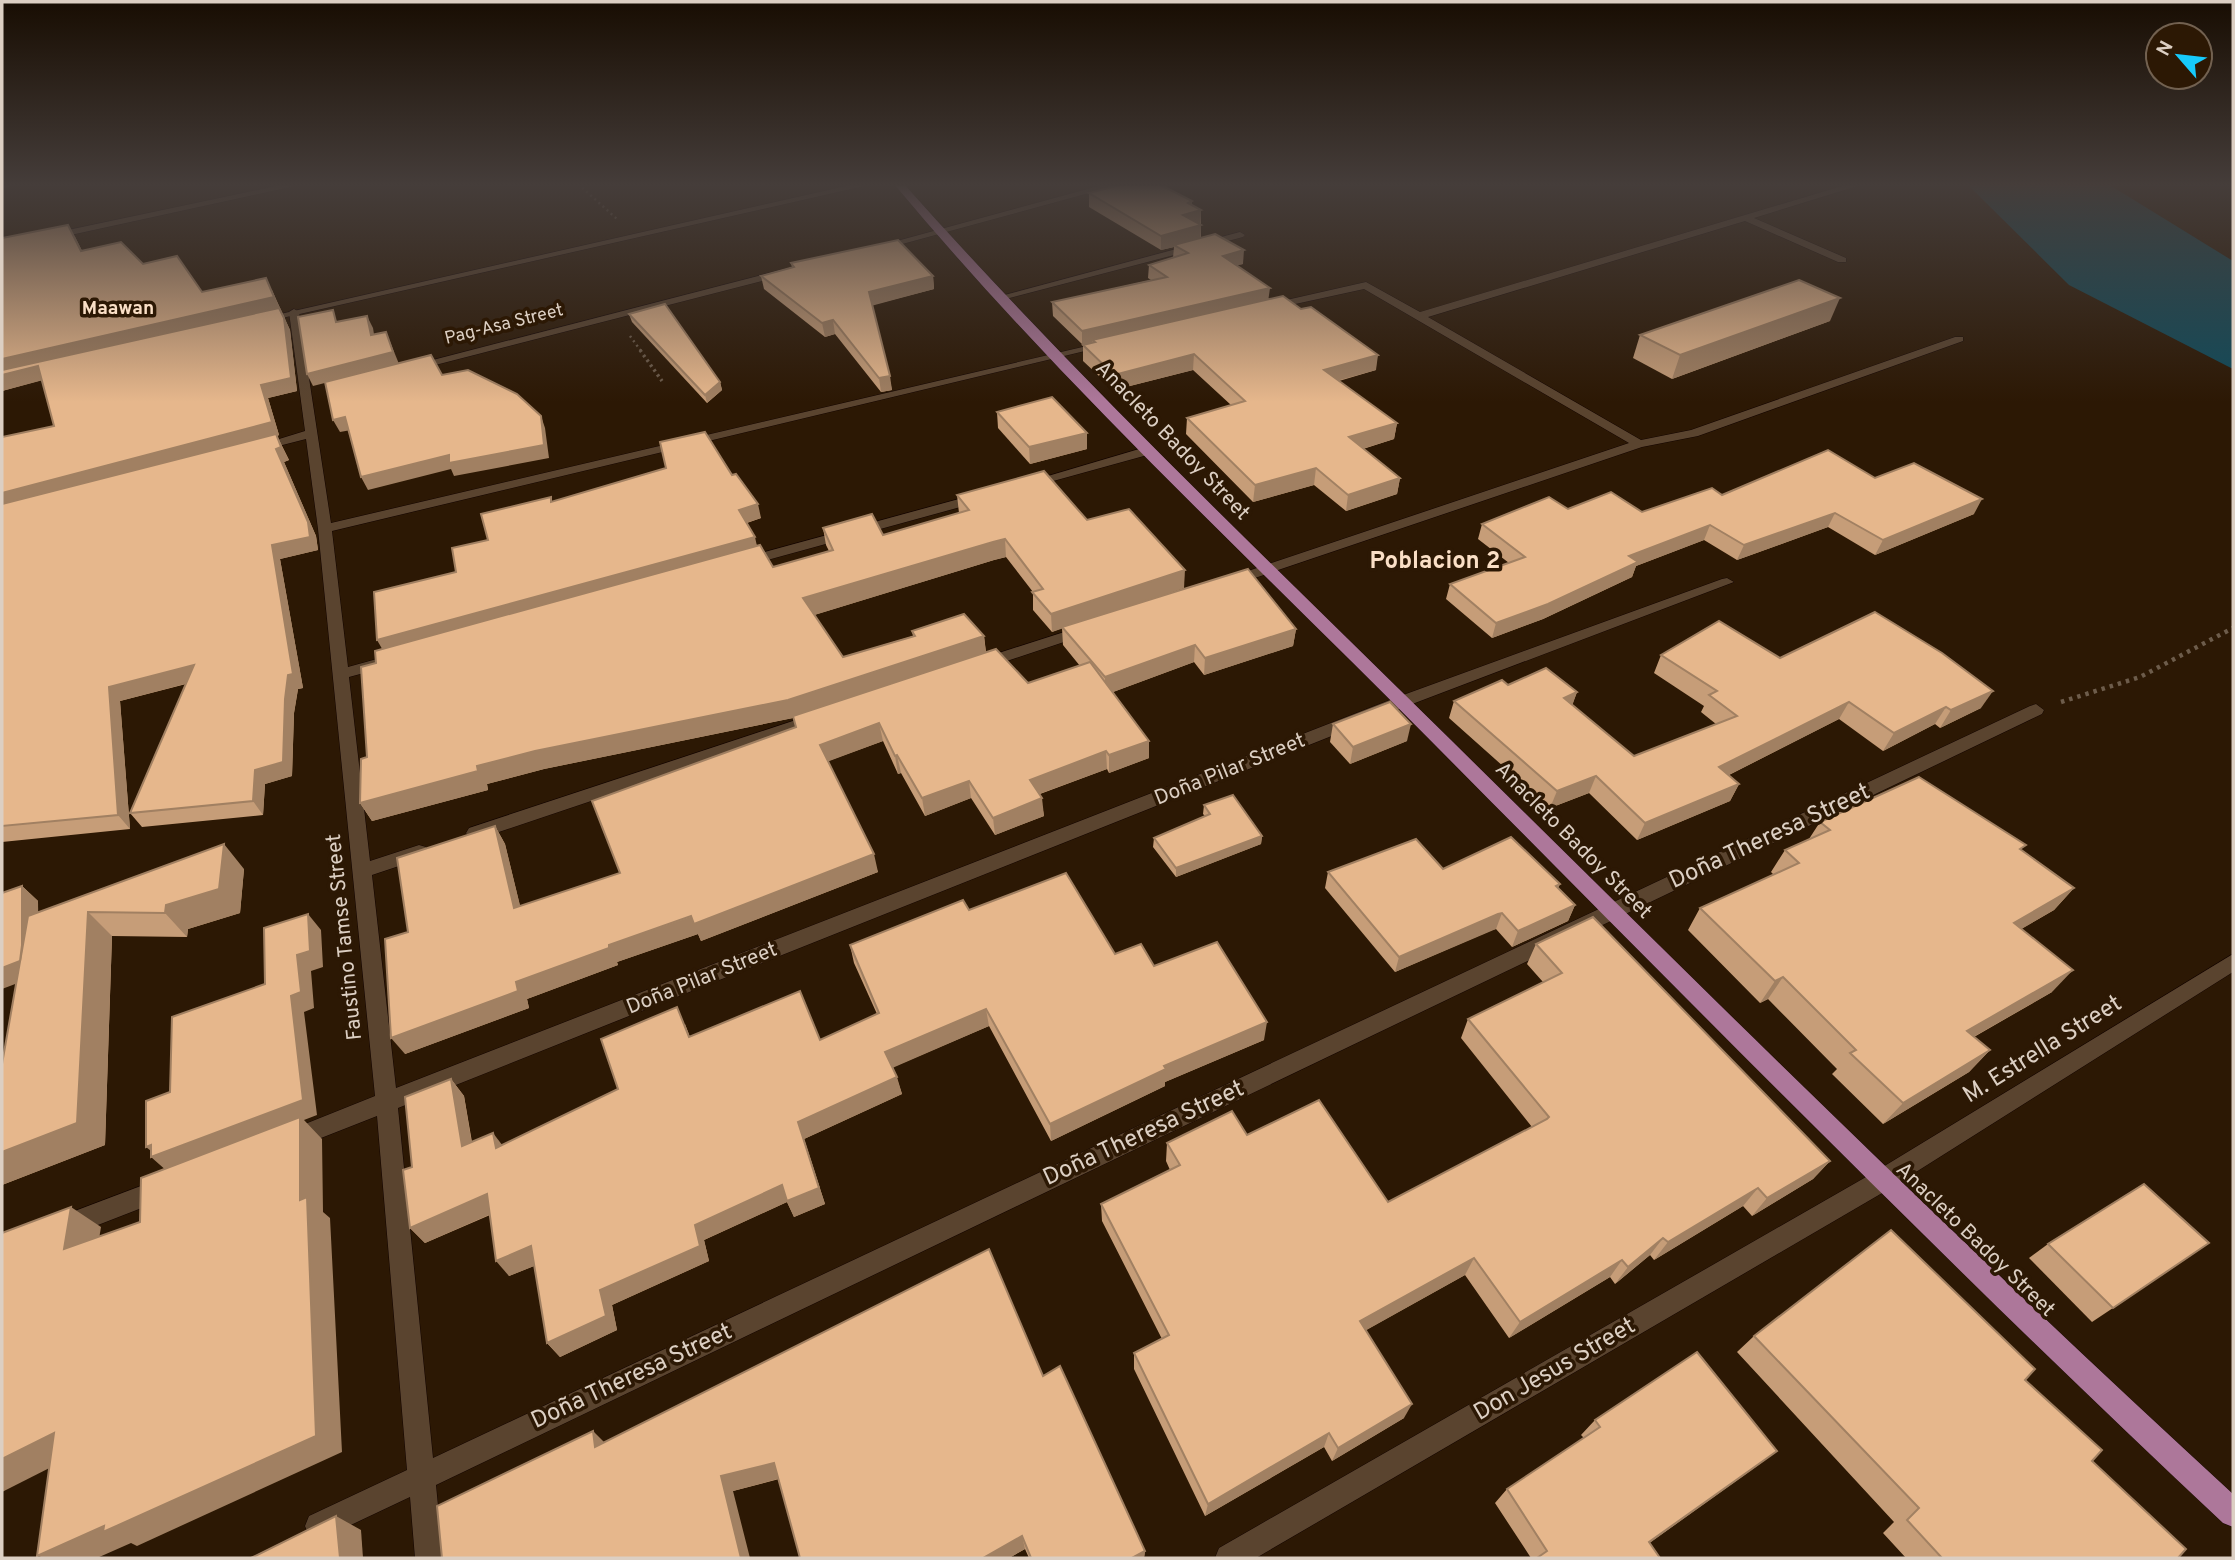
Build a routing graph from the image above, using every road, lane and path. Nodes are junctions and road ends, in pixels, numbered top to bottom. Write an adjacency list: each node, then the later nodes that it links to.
1 (542, 257): 10 (street)
2 (964, 257): 8 (main road, Anacleto Badoy Street)
3 (1159, 257): 8 (street)
4 (1616, 257): 12 (street)
5 (1835, 257): 6 (street)
6 (1842, 260)
7 (801, 268): 11 (street, Pag-Asa Street)
8 (1002, 297): 16 (main road, Anacleto Badoy Street)
9 (1258, 310): 12 (street)
10 (295, 312): 13 (street); 19 (street, Faustino Tamse Street)
11 (615, 315): 17 (street, Pag-Asa Street); 18 (path)
12 (1419, 316): 20 (street)
13 (244, 324)
14 (1959, 339): 20 (street)
15 (1111, 344): 16 (street)
16 (1057, 356): 22 (main road, Anacleto Badoy Street); 23 (street)
17 (400, 370)
18 (663, 381)
19 (313, 433): 21 (street); 23 (street, Faustino Tamse Street)
20 (1639, 444): 25 (street)
21 (245, 451)
22 (1146, 451): 24 (street); 25 (main road, Anacleto Badoy Street)
23 (324, 528): 32 (street, Faustino Tamse Street)
24 (729, 566)
25 (1266, 569): 27 (street); 33 (main road, Anacleto Badoy Street)
26 (1727, 582): 33 (street, Doña Pilar Street)
27 (1215, 586)
28 (1100, 625): 31 (street)
29 (2233, 628): 34 (path)
30 (393, 659): 32 (street)
31 (968, 669)
32 (340, 674): 36 (street, Faustino Tamse Street)
33 (1401, 702): 37 (main road, Anacleto Badoy Street); 39 (street, Doña Pilar Street)
34 (2036, 710): 37 (street, Doña Theresa Street)
35 (836, 713): 36 (street)
36 (360, 872): 39 (street, Faustino Tamse Street)
37 (1611, 912): 41 (main road, Anacleto Badoy Street); 44 (street, Doña Theresa Street)
38 (2233, 962): 41 (street, M. Estrella Street)
39 (387, 1104): 40 (street, Doña Pilar Street); 44 (street, Faustino Tamse Street)
40 (271, 1148)
41 (1881, 1181): 45 (main road, Anacleto Badoy Street); 48 (street, Don Jesus Street)
42 (181, 1182): 43 (street)
43 (40, 1236)
44 (421, 1477): 46 (street, Doña Theresa Street); 47 (street, Faustino Tamse Street)
45 (2233, 1513)
46 (301, 1535)
47 (429, 1558)
48 (1229, 1558)

